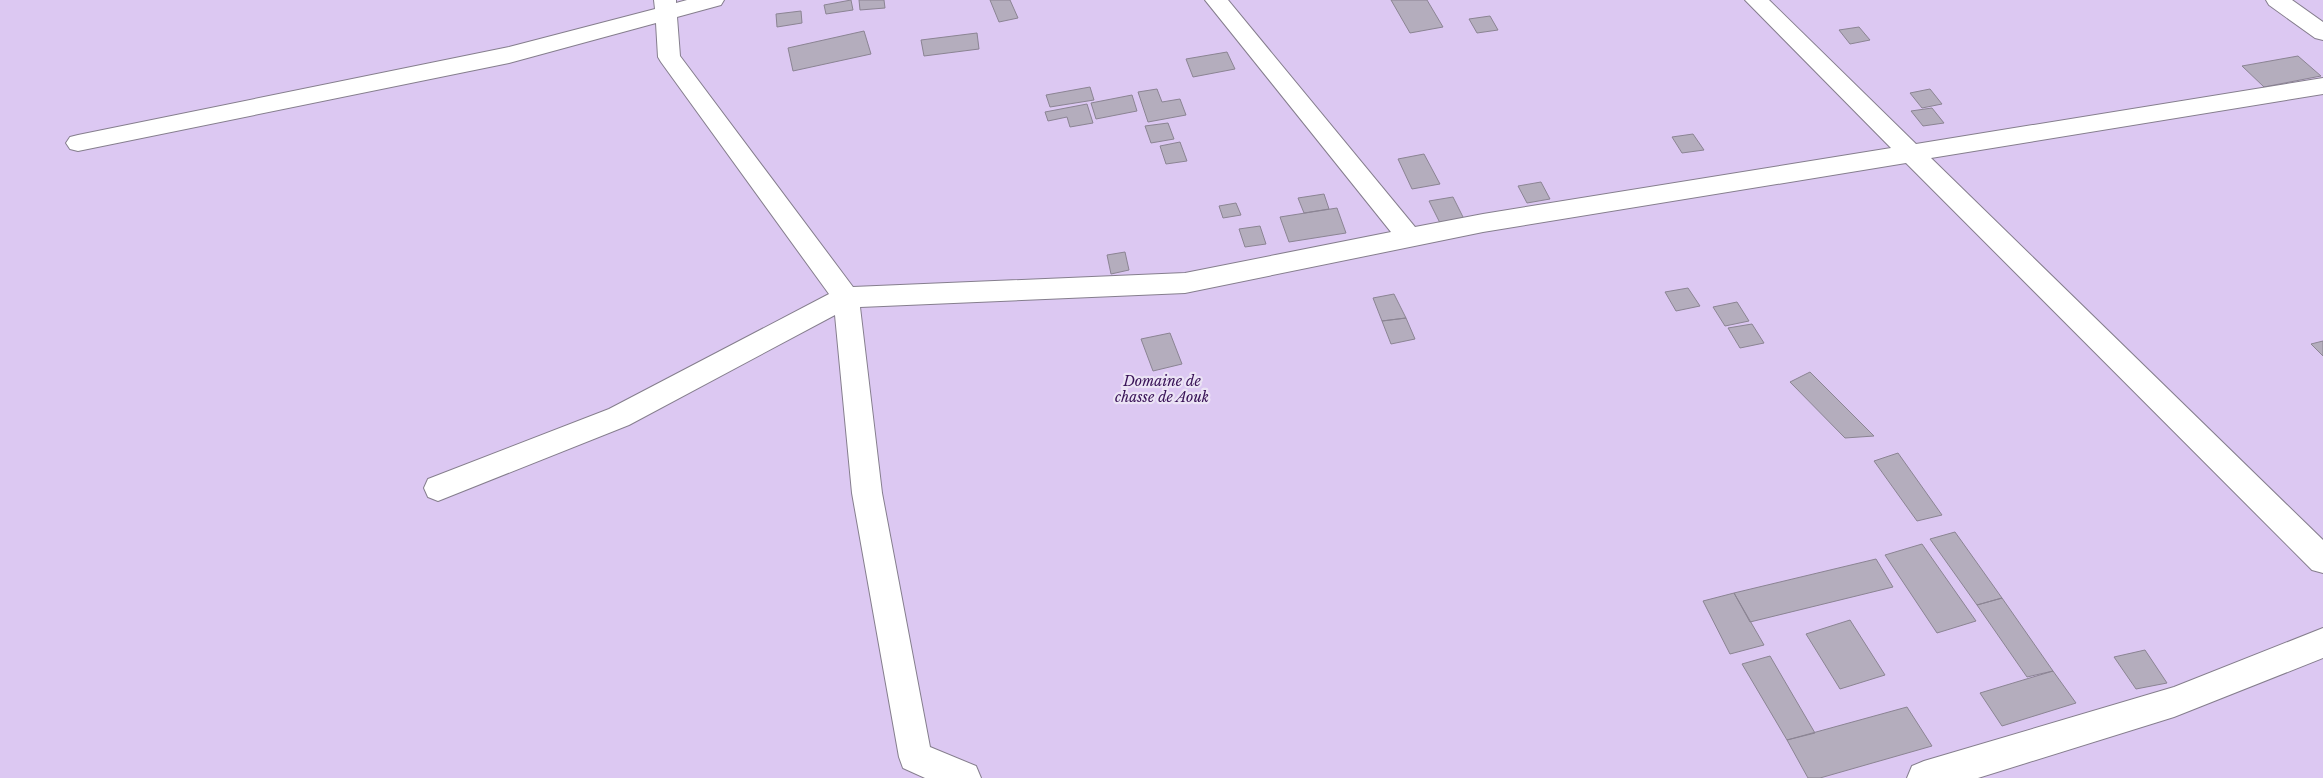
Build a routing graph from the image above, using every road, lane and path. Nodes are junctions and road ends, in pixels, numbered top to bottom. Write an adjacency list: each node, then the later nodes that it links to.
1 (713, 0): 5 (street)
2 (1216, 0): 10 (street)
3 (1756, 0): 9 (street)
4 (2277, 0): 6 (street)
5 (665, 6): 8 (street); 11 (street)
6 (2323, 33)
7 (2323, 86): 9 (street)
8 (78, 143)
9 (1911, 153): 10 (street); 13 (street)
10 (1410, 238): 11 (street)
11 (846, 296): 12 (street); 15 (street)
12 (438, 488)
13 (2323, 560)
14 (2323, 643): 16 (street)
15 (964, 778)
16 (1924, 778)

